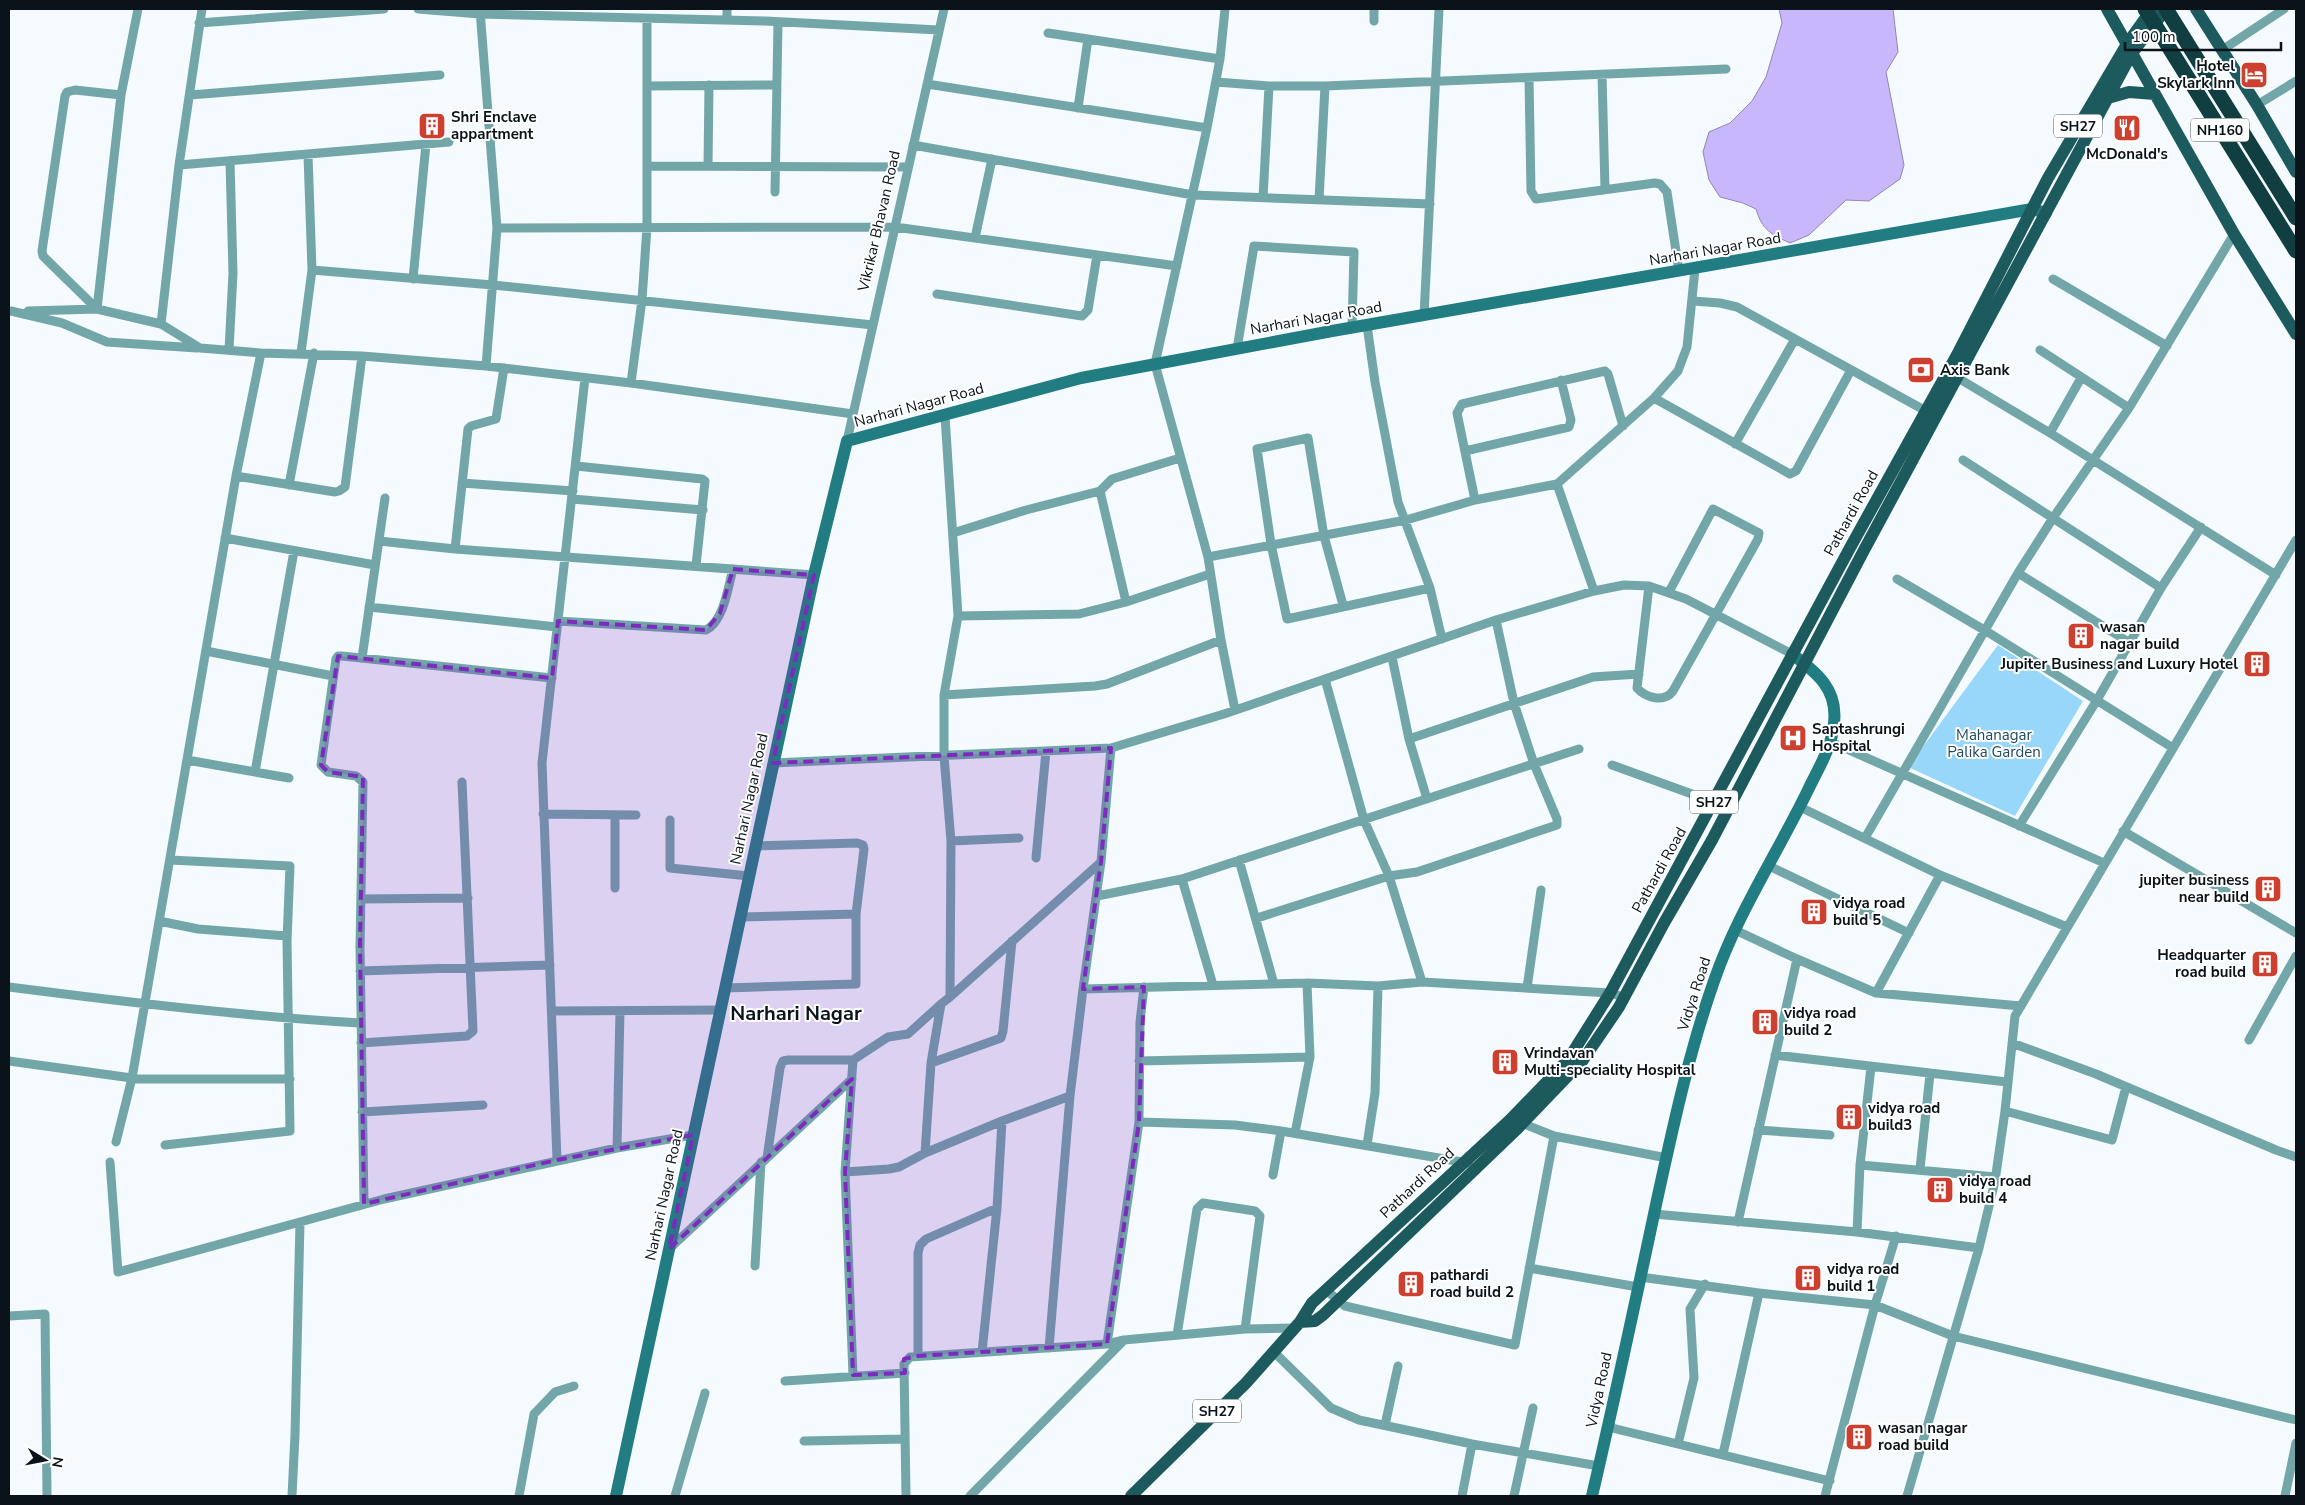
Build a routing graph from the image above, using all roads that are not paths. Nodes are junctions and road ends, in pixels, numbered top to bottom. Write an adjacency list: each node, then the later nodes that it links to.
1 (138, 9): 42 (street)
2 (202, 9): 21 (street)
3 (384, 9): 21 (street)
4 (418, 9): 16 (street)
5 (727, 9): 18 (street)
6 (944, 9): 22 (street, Vikrikar Bhavan Road)
7 (1225, 9): 27 (street)
8 (1374, 9): 19 (street)
9 (1439, 9): 34 (street)
10 (2107, 9): 25 (main road)
11 (2145, 9): 74 (highway, NH160)
12 (2152, 9): 25 (main road, SH27)
13 (2166, 9): 25 (main road); 68 (highway, NH160)
14 (2196, 9): 26 (main road)
15 (2284, 9): 26 (street)
16 (480, 12): 17 (street); 71 (street)
17 (647, 18): 18 (street); 38 (street)
18 (727, 20): 20 (street)
19 (1374, 20)
20 (778, 22): 22 (street); 37 (street)
21 (199, 23): 43 (street)
22 (939, 30): 35 (street, Vikrikar Bhavan Road)
23 (1048, 33): 24 (street)
24 (1088, 39): 27 (street); 46 (street)
25 (2130, 49): 41 (main road); 44 (main road); 66 (main road, Pathardi Road / SH27)
26 (2222, 50): 45 (main road)
27 (1220, 59): 33 (street)
28 (1726, 69): 30 (street)
29 (440, 75): 43 (street)
30 (1602, 75): 31 (street); 60 (street)
31 (1529, 78): 34 (street); 60 (street)
32 (2296, 81): 45 (street)
33 (1216, 82): 39 (street); 47 (street)
34 (1436, 82): 40 (street); 65 (street)
35 (927, 84): 46 (street); 50 (street, Vikrikar Bhavan Road)
36 (709, 85): 37 (street); 38 (street); 56 (street)
37 (777, 85): 57 (street)
38 (647, 86): 55 (street)
39 (1269, 86): 40 (street); 63 (street)
40 (1325, 86): 64 (street)
41 (2155, 94): 44 (main road); 72 (main road)
42 (121, 95): 86 (street); 86 (street)
43 (190, 95): 54 (street)
44 (2108, 98): 67 (main road)
45 (2257, 104): 59 (main road)
46 (1078, 108): 47 (street)
47 (1207, 128): 62 (street)
48 (450, 142): 49 (street)
49 (426, 144): 51 (street); 80 (street)
50 (913, 145): 52 (street); 58 (street, Vikrikar Bhavan Road)
51 (308, 155): 53 (street); 78 (street)
52 (992, 160): 62 (street); 73 (street)
53 (230, 162): 54 (street); 98 (street)
54 (179, 165): 89 (street)
55 (647, 166): 56 (street); 70 (street)
56 (708, 166): 57 (street)
57 (775, 166): 58 (street); 61 (street)
58 (908, 167): 69 (street, Vikrikar Bhavan Road)
59 (2296, 172)
60 (1605, 189): 79 (street)
61 (774, 192)
62 (1193, 196): 63 (street); 76 (street)
63 (1263, 198): 64 (street)
64 (1319, 200): 65 (street)
65 (1430, 204): 88 (street)
66 (2032, 209): 67 (street); 77 (street, Narhari Nagar Road); 108 (main road, Pathardi Road / SH27)
67 (2046, 213): 108 (main road)
68 (2296, 218)
69 (895, 226): 70 (street); 73 (street); 90 (street, Vikrikar Bhavan Road)
70 (647, 227): 71 (street); 84 (street)
71 (497, 228): 82 (street)
72 (2234, 234): 93 (main road); 95 (street)
73 (975, 238): 75 (street)
74 (2296, 251)
75 (1097, 255): 76 (street); 83 (street)
76 (1177, 266): 104 (street)
77 (1695, 269): 79 (street, Narhari Nagar Road); 85 (street)
78 (312, 270): 80 (street); 101 (street)
79 (1680, 271): 88 (street, Narhari Nagar Road)
80 (413, 279): 82 (street)
81 (2052, 279): 95 (street)
82 (493, 285): 84 (street); 105 (street)
83 (937, 294)
84 (642, 300): 90 (street); 112 (street)
85 (1693, 301): 94 (street); 113 (street)
86 (97, 309): 87 (street); 89 (street)
87 (10, 311): 96 (street)
88 (1424, 316): 91 (street, Narhari Nagar Road)
89 (162, 324): 96 (street)
90 (873, 325): 116 (street, Vikrikar Bhavan Road)
91 (1367, 325): 92 (street, Narhari Nagar Road); 137 (street)
92 (1352, 328): 97 (street, Narhari Nagar Road); 97 (street)
93 (2296, 334)
94 (1795, 339): 107 (street); 121 (street)
95 (2167, 346): 114 (street)
96 (200, 348): 98 (street)
97 (1237, 349): 104 (street, Narhari Nagar Road)
98 (229, 350): 100 (street)
99 (2040, 350): 110 (street)
100 (261, 353): 101 (street); 127 (street)
101 (301, 353): 102 (street)
102 (314, 353): 103 (street); 130 (street)
103 (362, 356): 105 (street); 130 (street)
104 (1155, 364): 117 (street, Narhari Nagar Road); 123 (street)
105 (486, 366): 106 (street)
106 (504, 368): 109 (street); 128 (street)
107 (1851, 370): 115 (street); 121 (street)
108 (1952, 374): 115 (main road, Pathardi Road / SH27); 119 (street); 178 (main road)
109 (585, 378): 112 (street); 126 (street)
110 (2081, 378): 114 (street); 119 (street)
111 (1561, 380): 118 (street); 122 (street); 122 (street)
112 (631, 383): 116 (street)
113 (1654, 398): 118 (street); 121 (street)
114 (2129, 408): 125 (street)
115 (1926, 410): 174 (main road, Pathardi Road / SH27)
116 (853, 414): 120 (street, Vikrikar Bhavan Road)
117 (946, 416): 120 (street, Narhari Nagar Road); 139 (street)
118 (1623, 426): 129 (street)
119 (2050, 432): 125 (street)
120 (847, 441): 154 (street, Narhari Nagar Road)
121 (1735, 444)
122 (1465, 451): 134 (street)
123 (1180, 458): 131 (street); 148 (street)
124 (1963, 460): 136 (street)
125 (2092, 461): 136 (street); 138 (street)
126 (576, 466): 132 (street); 135 (street)
127 (236, 476): 130 (street); 141 (street)
128 (462, 483): 132 (street); 145 (street)
129 (1557, 484): 134 (street); 160 (street)
130 (289, 485)
131 (1100, 491): 139 (street); 162 (street)
132 (572, 495): 135 (street); 147 (street)
133 (385, 498): 143 (street)
134 (1475, 500): 137 (street)
135 (703, 510): 150 (street)
136 (2053, 518): 152 (street); 159 (street)
137 (1406, 520): 140 (street); 158 (street)
138 (2201, 527): 155 (street); 159 (street)
139 (953, 533): 166 (street)
140 (1324, 536): 144 (street); 144 (street); 163 (street)
141 (225, 538): 146 (street); 173 (street)
142 (2296, 540): 155 (street)
143 (379, 541): 145 (street); 149 (street)
144 (1272, 544): 148 (street); 163 (street)
145 (455, 549): 147 (street)
146 (294, 550): 149 (street); 177 (street)
147 (566, 556): 150 (street); 168 (street)
148 (1208, 557): 153 (street)
149 (375, 565): 164 (street)
150 (696, 566): 151 (street)
151 (733, 569): 154 (street); 168 (street)
152 (2018, 572): 169 (street); 172 (street)
153 (1210, 574): 162 (street); 170 (street)
154 (814, 575): 195 (street, Narhari Nagar Road)
155 (2276, 575): 190 (street)
156 (1897, 580): 169 (street)
157 (1649, 586): 160 (street); 161 (street); 179 (street)
158 (1430, 588): 163 (street); 171 (street)
159 (2161, 588): 172 (street)
160 (1594, 591): 167 (street)
161 (1669, 592): 165 (street); 165 (street)
162 (1126, 602): 166 (street)
163 (1343, 605)
164 (369, 607): 168 (street); 176 (street)
165 (1717, 614): 174 (street); 179 (street)
166 (958, 616): 183 (street)
167 (1496, 620): 171 (street); 185 (street)
168 (558, 624): 181 (street)
169 (1986, 631): 184 (street); 199 (street)
170 (1221, 640): 183 (street); 186 (street)
171 (1442, 640): 175 (street)
172 (2130, 643): 184 (street)
173 (206, 651): 177 (street); 194 (street)
174 (1792, 654): 178 (street, Vidya Road); 203 (main road, Pathardi Road / SH27)
175 (1392, 657): 182 (street); 187 (street)
176 (362, 658): 180 (street); 181 (street)
177 (274, 664): 180 (street); 198 (street)
178 (1805, 664): 188 (street, Vidya Road); 259 (main road)
179 (1639, 674): 185 (street)
180 (333, 676): 230 (street)
181 (552, 678): 205 (street)
182 (1325, 679): 186 (street); 209 (street)
183 (944, 695): 193 (street)
184 (2097, 700): 190 (street); 210 (street)
185 (1514, 702): 187 (street); 196 (street)
186 (1235, 710): 189 (street)
187 (1409, 739): 202 (street)
188 (1831, 742): 199 (street); 204 (street, Vidya Road)
189 (1111, 748): 192 (street); 219 (street)
190 (2173, 748): 211 (street)
191 (1579, 749): 196 (street)
192 (1046, 751): 193 (street); 216 (street)
193 (944, 756): 195 (street); 214 (street)
194 (187, 760): 198 (street); 217 (street)
195 (773, 763): 215 (street, Narhari Nagar Road)
196 (1534, 764): 202 (street); 224 (street)
197 (1612, 765): 203 (street)
198 (255, 772): 200 (street)
199 (1900, 774): 210 (street); 213 (street)
200 (289, 778)
201 (462, 782): 229 (street)
202 (1427, 799): 209 (street)
203 (1714, 802): 256 (main road, Pathardi Road / SH27)
204 (1800, 807): 213 (street); 221 (street, Vidya Road)
205 (543, 814): 206 (street); 243 (street)
206 (615, 815): 207 (street); 226 (street)
207 (636, 815)
208 (670, 820): 223 (street)
209 (1364, 820): 218 (street); 224 (street)
210 (2019, 826): 220 (street)
211 (2123, 831): 220 (street); 238 (street)
212 (1019, 838): 214 (street)
213 (1865, 838): 222 (street)
214 (951, 841): 258 (street)
215 (755, 846): 223 (street, Narhari Nagar Road); 231 (street)
216 (1036, 858)
217 (170, 860): 234 (street); 239 (street)
218 (1239, 860): 225 (street); 233 (street)
219 (1101, 862): 228 (street); 240 (street)
220 (2104, 863): 235 (street)
221 (1769, 866): 236 (street, Vidya Road); 237 (street)
222 (1940, 875): 235 (street); 237 (street)
223 (749, 876): 232 (street, Narhari Nagar Road)
224 (1389, 876): 233 (street); 246 (street)
225 (1182, 879): 228 (street); 249 (street)
226 (615, 888)
227 (1541, 890): 255 (street)
228 (1096, 896): 254 (street)
229 (468, 898): 230 (street); 244 (street)
230 (361, 899): 245 (street)
231 (856, 914): 232 (street); 253 (street)
232 (740, 917): 253 (street, Narhari Nagar Road)
233 (1257, 918): 248 (street)
234 (159, 921): 239 (street); 261 (street)
235 (2067, 927): 262 (street)
236 (1735, 930): 242 (street); 303 (street, Vidya Road)
237 (1909, 933): 257 (street)
238 (2296, 933)
239 (287, 936): 266 (street)
240 (1012, 941): 258 (street); 276 (street)
241 (2296, 956): 268 (street)
242 (1797, 959): 257 (street); 271 (street)
243 (550, 965): 244 (street); 264 (street)
244 (471, 967): 245 (street); 269 (street)
245 (360, 971): 267 (street)
246 (1422, 982): 250 (street); 255 (street)
247 (1308, 983): 248 (street); 250 (street); 272 (street)
248 (1274, 984): 249 (street)
249 (1213, 985): 252 (street)
250 (1378, 986): 299 (street)
251 (9, 987): 261 (street)
252 (1144, 987): 254 (street); 275 (street)
253 (725, 988): 263 (street, Narhari Nagar Road)
254 (1083, 988): 284 (street)
255 (1526, 988): 256 (street)
256 (1610, 993): 259 (street); 288 (main road, Pathardi Road / SH27)
257 (1876, 993): 262 (street)
258 (950, 997): 260 (street)
259 (1624, 997): 288 (main road)
260 (941, 1004): 274 (street); 276 (street)
261 (145, 1005): 266 (street); 279 (street)
262 (2021, 1006): 270 (street)
263 (720, 1010): 265 (street); 294 (street, Narhari Nagar Road)
264 (553, 1011): 265 (street); 304 (street)
265 (620, 1011): 300 (street)
266 (288, 1019): 267 (street); 280 (street)
267 (360, 1023): 269 (street)
268 (2248, 1040)
269 (360, 1043): 287 (street)
270 (2012, 1043): 282 (street); 283 (street)
271 (1775, 1055): 277 (street); 291 (street)
272 (1310, 1057): 275 (street); 293 (street)
273 (9, 1060): 279 (street)
274 (854, 1060): 281 (street); 305 (street)
275 (1139, 1060): 290 (street)
276 (930, 1063): 301 (street)
277 (1871, 1067): 278 (street); 308 (street)
278 (1930, 1074): 282 (street); 310 (street)
279 (132, 1078): 280 (street); 297 (street)
280 (290, 1079): 298 (street)
281 (852, 1080): 305 (street); 311 (street)
282 (2007, 1082): 286 (street)
283 (2126, 1087): 286 (street); 302 (street)
284 (1070, 1096): 289 (street); 338 (street)
285 (483, 1104): 287 (street)
286 (2005, 1111): 313 (street)
287 (362, 1112): 314 (street)
288 (1518, 1120): 296 (street); 306 (main road, Pathardi Road / SH27); 309 (main road)
289 (1002, 1121): 301 (street); 315 (street)
290 (1138, 1122): 292 (street); 337 (street)
291 (1758, 1130): 295 (street); 318 (street)
292 (1281, 1131): 293 (street); 312 (street)
293 (1295, 1133): 299 (street)
294 (694, 1134): 300 (street); 322 (street, Narhari Nagar Road)
295 (1830, 1135)
296 (1554, 1136): 303 (street); 324 (street)
297 (116, 1142)
298 (164, 1145)
299 (1367, 1145): 306 (street)
300 (617, 1148): 304 (street)
301 (925, 1153): 311 (street)
302 (2296, 1156)
303 (1667, 1158): 316 (street, Vidya Road)
304 (557, 1160): 314 (street)
305 (764, 1160): 322 (street); 323 (street)
306 (1464, 1161): 309 (street); 327 (main road, Pathardi Road / SH27)
307 (110, 1162): 317 (street)
308 (1860, 1165): 310 (street); 319 (street)
309 (1478, 1168): 329 (main road)
310 (1920, 1169): 313 (street)
311 (846, 1172): 344 (street)
312 (1273, 1175)
313 (1996, 1176): 321 (street)
314 (364, 1204): 317 (street)
315 (997, 1208): 339 (street); 341 (street)
316 (1654, 1214): 318 (street); 325 (street, Vidya Road)
317 (300, 1222): 362 (street)
318 (1738, 1222): 319 (street)
319 (1858, 1232): 320 (street)
320 (1896, 1236): 321 (street); 330 (street)
321 (1979, 1248): 335 (street)
322 (669, 1250): 364 (street, Narhari Nagar Road)
323 (755, 1266)
324 (1529, 1268): 325 (street); 329 (street)
325 (1639, 1282): 326 (street); 351 (street, Vidya Road)
326 (1705, 1284): 328 (street); 356 (street)
327 (1326, 1290): 329 (street); 332 (main road, Pathardi Road / SH27)
328 (1759, 1293): 330 (street); 358 (street)
329 (1337, 1301): 332 (main road)
330 (1875, 1305): 335 (street); 360 (street)
331 (9, 1316): 361 (street)
332 (1297, 1325): 333 (street); 340 (main road, Pathardi Road / SH27)
333 (1245, 1329): 334 (street); 334 (street)
334 (1177, 1336): 336 (street)
335 (1954, 1336): 349 (street); 373 (street)
336 (1124, 1340): 337 (street); 367 (street)
337 (1107, 1344): 338 (street)
338 (1049, 1348): 339 (street)
339 (982, 1352): 341 (street)
340 (1274, 1352): 350 (street); 368 (main road, Pathardi Road / SH27)
341 (918, 1356): 343 (street)
342 (1398, 1366): 350 (street)
343 (905, 1373): 344 (street); 352 (street)
344 (853, 1375): 345 (street)
345 (785, 1381)
346 (574, 1386): 363 (street)
347 (704, 1393): 365 (street)
348 (1533, 1408): 357 (street)
349 (2296, 1420)
350 (1385, 1424): 355 (street)
351 (1608, 1427): 356 (street); 359 (street, Vidya Road)
352 (906, 1439): 353 (street); 366 (street)
353 (804, 1441)
354 (2296, 1443): 374 (street)
355 (1472, 1444): 357 (street); 369 (street)
356 (1678, 1444): 358 (street)
357 (1523, 1453): 359 (street); 370 (street)
358 (1723, 1454): 360 (street)
359 (1599, 1466): 371 (street, Vidya Road)
360 (1830, 1481): 372 (street)
361 (47, 1496)
362 (292, 1496)
363 (519, 1496)
364 (616, 1496)
365 (675, 1496)
366 (906, 1496)
367 (970, 1496)
368 (1131, 1496)
369 (1462, 1496)
370 (1514, 1496)
371 (1594, 1496)
372 (1825, 1496)
373 (1907, 1496)
374 (2285, 1496)

